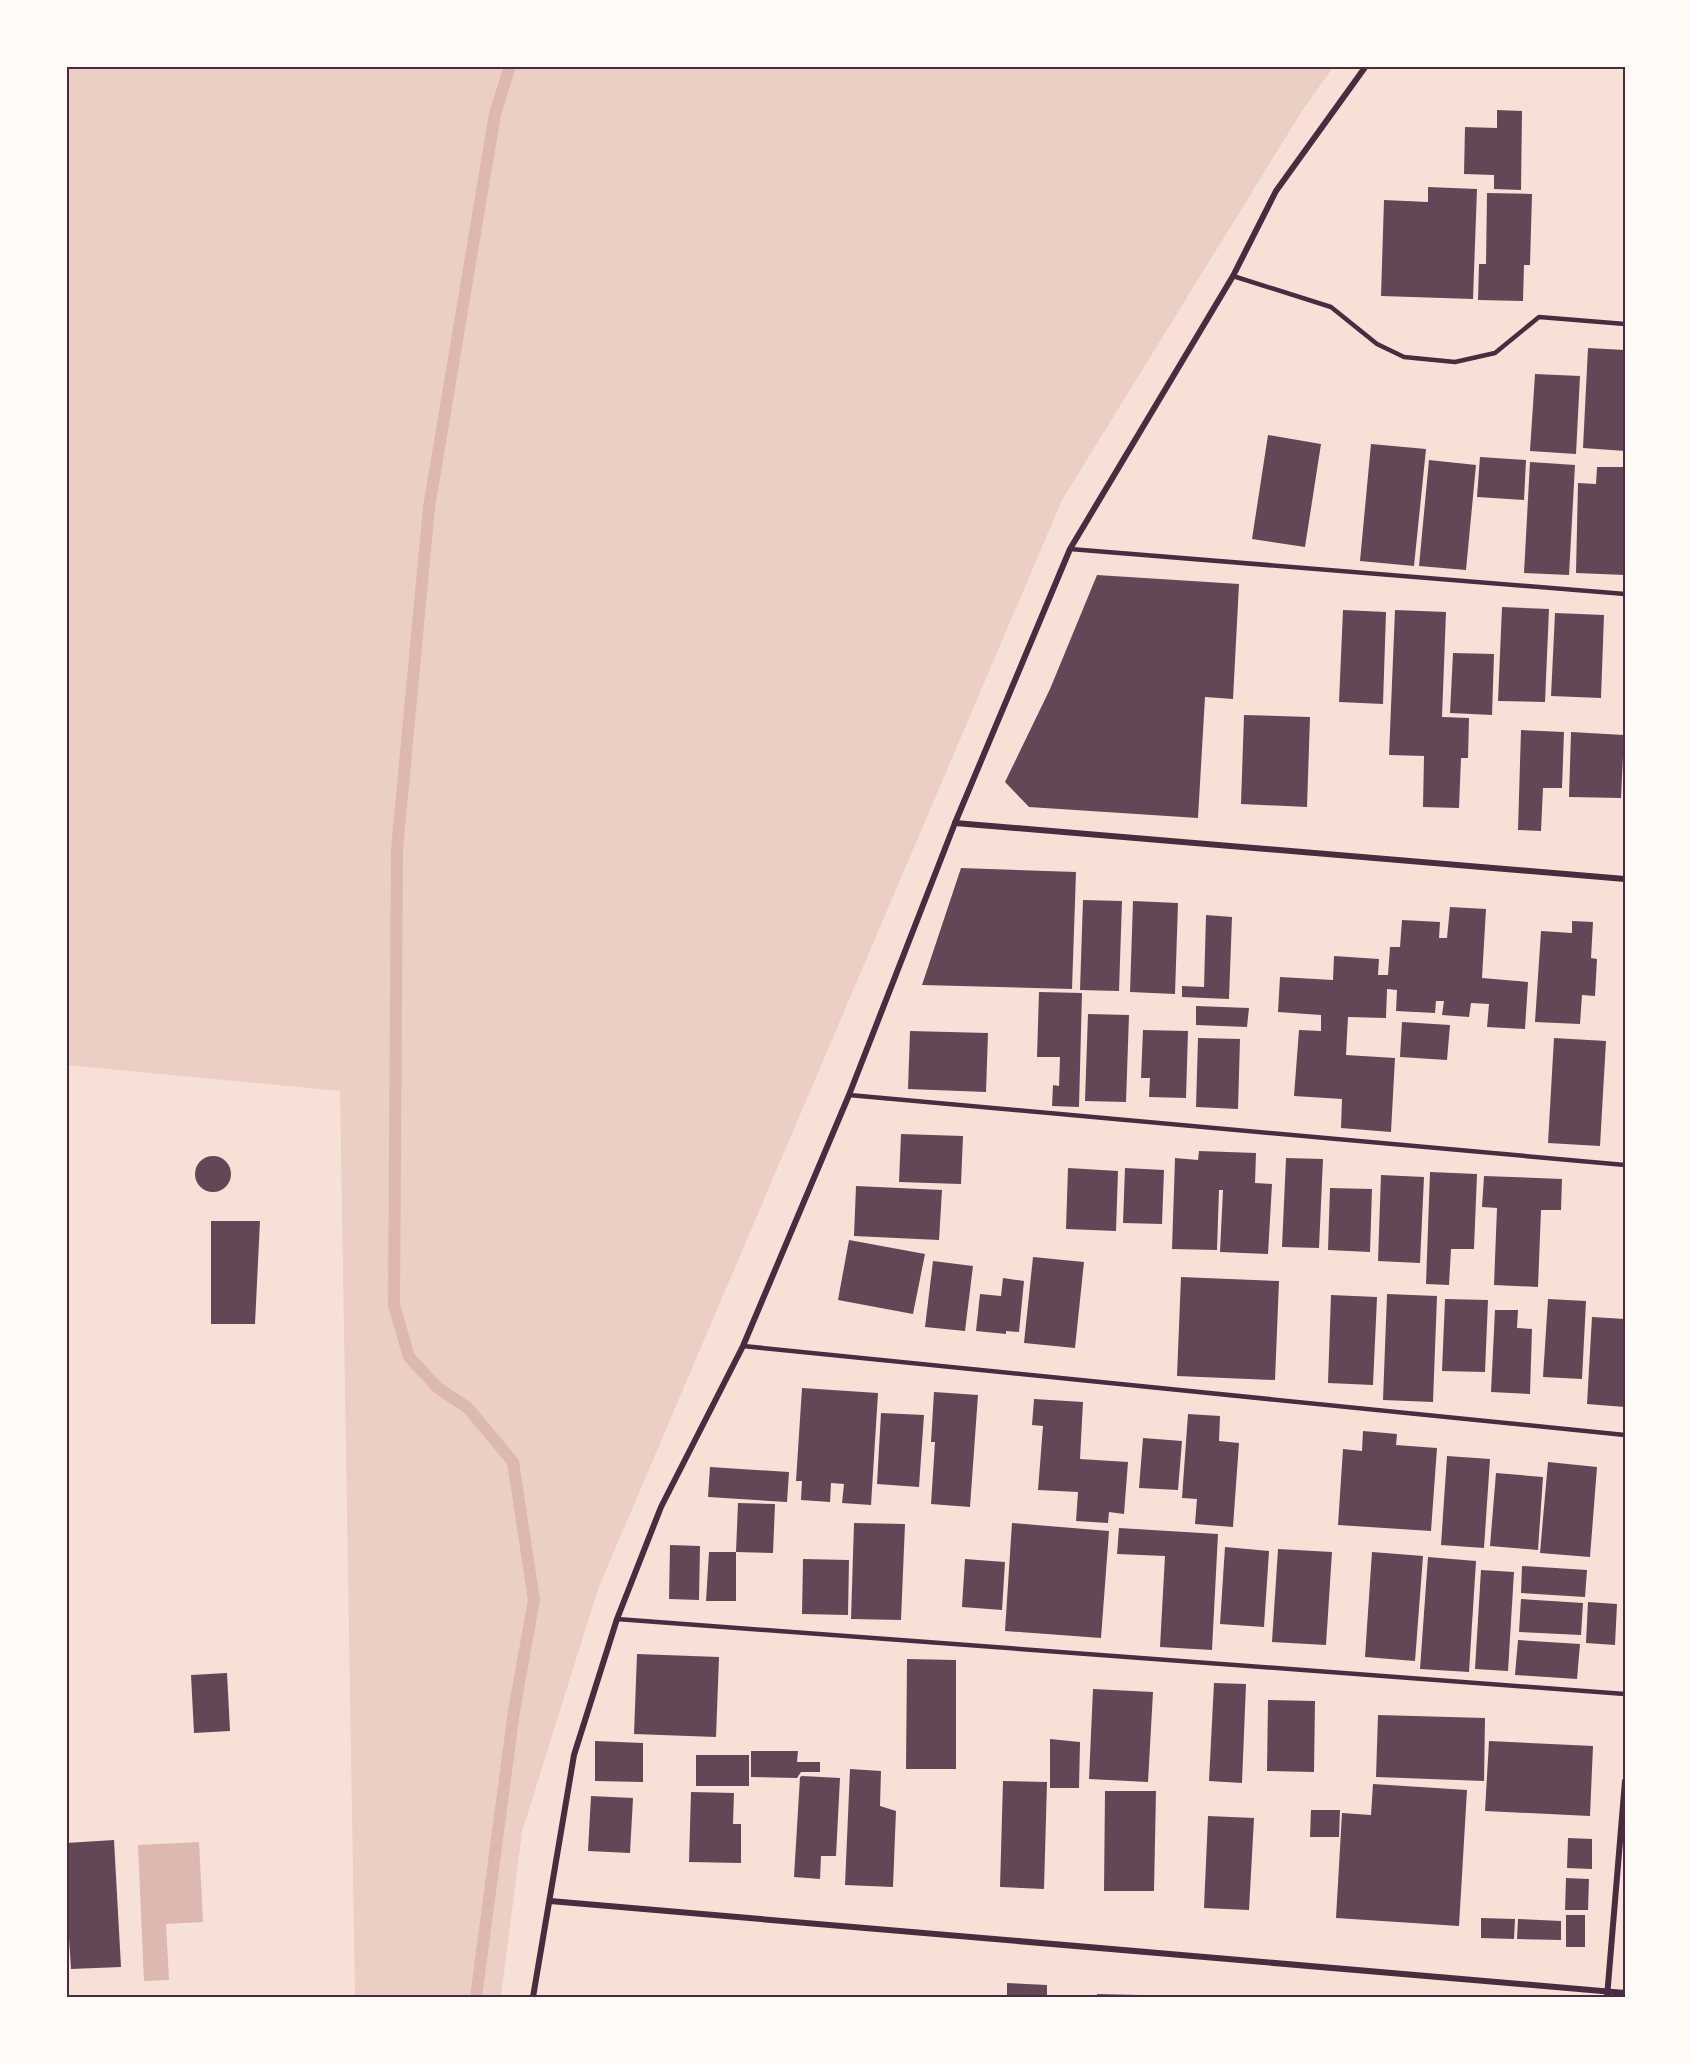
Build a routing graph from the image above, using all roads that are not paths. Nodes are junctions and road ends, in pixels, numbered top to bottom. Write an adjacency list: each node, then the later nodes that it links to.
1 (1366, 66): 2 (street)
2 (1233, 276): 3 (lane); 4 (street)
3 (1625, 324)
4 (1070, 549): 5 (lane); 6 (street)
5 (1625, 594)
6 (955, 823): 7 (street); 8 (street)
7 (1625, 879)
8 (849, 1095): 9 (lane); 10 (street)
9 (1625, 1165)
10 (743, 1347): 11 (lane); 12 (street)
11 (1625, 1435)
12 (617, 1619): 13 (lane); 15 (street)
13 (1625, 1694)
14 (1625, 1781): 17 (street)
15 (550, 1901): 17 (street); 18 (street)
16 (1625, 1993): 17 (street)
17 (1607, 1994)
18 (533, 1997)

